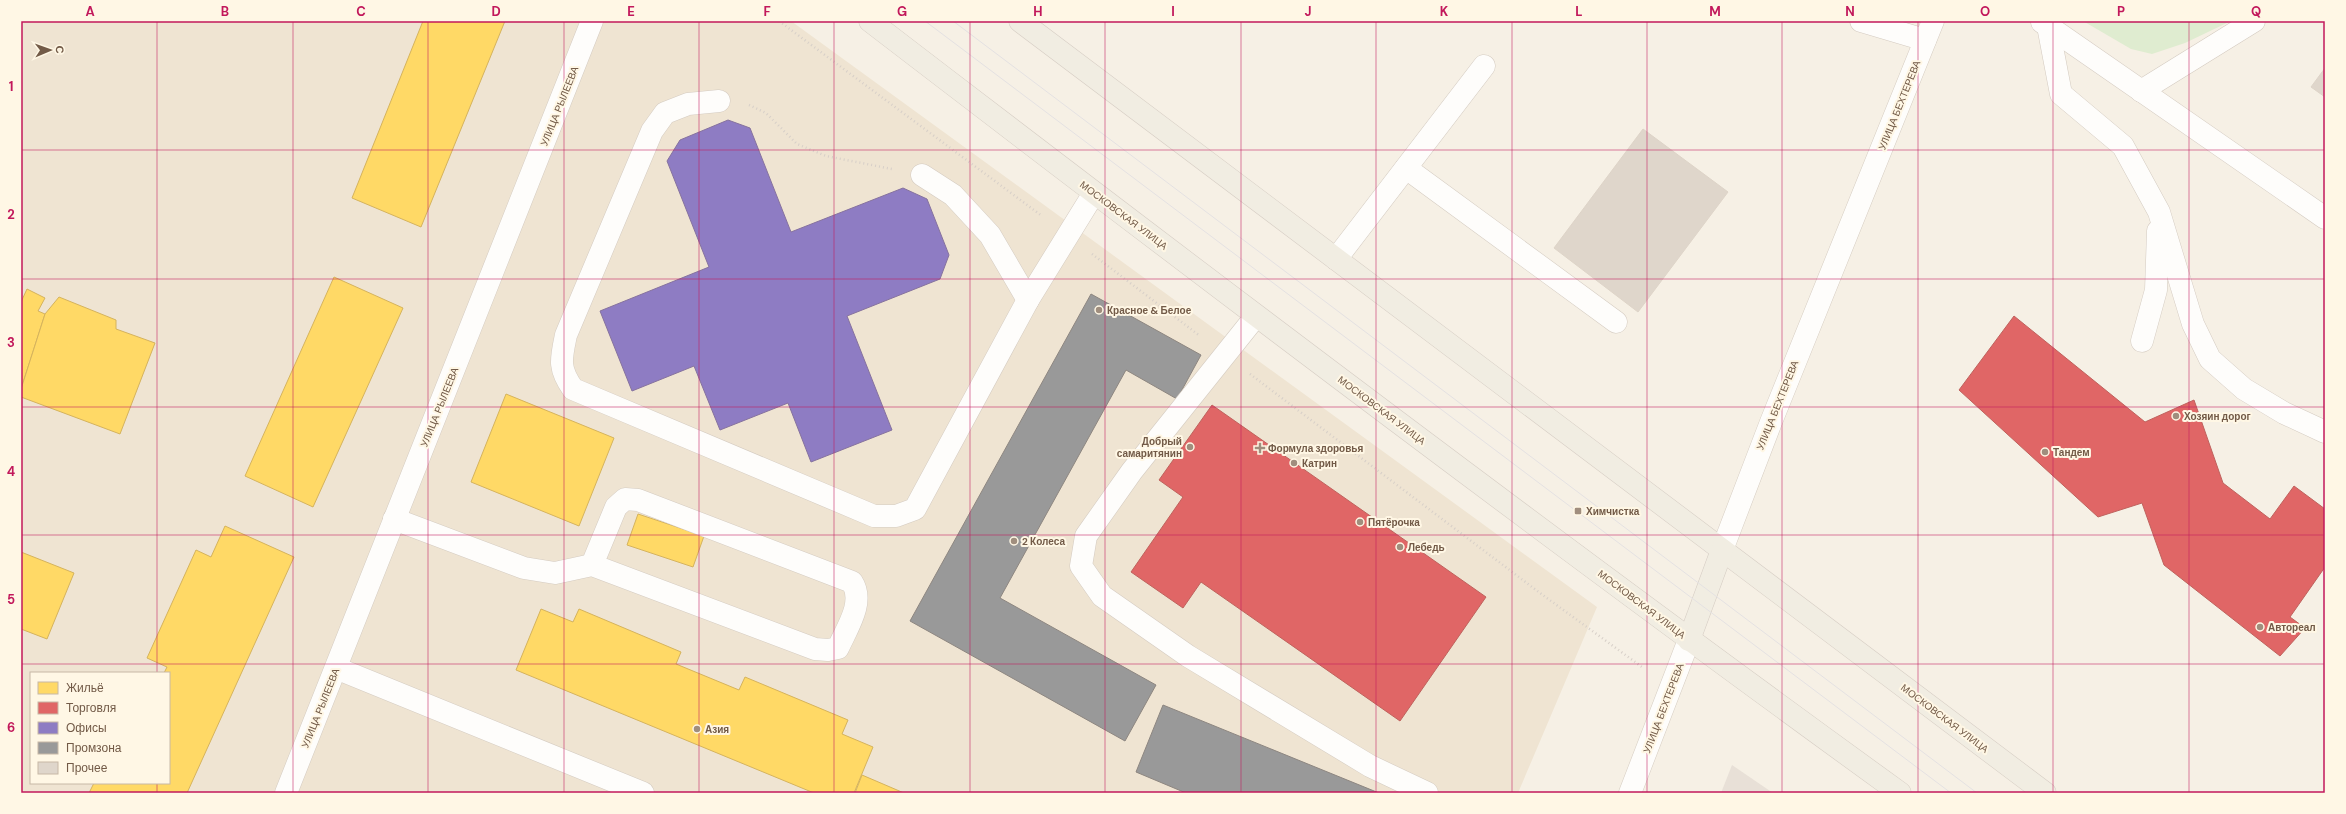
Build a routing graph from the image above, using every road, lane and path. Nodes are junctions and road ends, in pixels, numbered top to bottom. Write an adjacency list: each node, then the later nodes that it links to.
1 (592, 21): 22 (street, УЛИЦА РЫЛЕЕВА)
2 (870, 21): 13 (main road, МОСКОВСКАЯ УЛИЦА)
3 (1020, 21): 16 (main road, МОСКОВСКАЯ УЛИЦА)
4 (1860, 21): 7 (street)
5 (2254, 21): 9 (street)
6 (2044, 24): 9 (street); 14 (street)
7 (1929, 30): 23 (street, УЛИЦА БЕХТЕРЕВА)
8 (1484, 66): 11 (street)
9 (2141, 91): 15 (street)
10 (720, 102): 12 (path); 17 (street)
11 (1406, 168): 16 (street); 19 (street)
12 (922, 175): 17 (street)
13 (1094, 193): 17 (street); 18 (main road, МОСКОВСКАЯ УЛИЦА)
14 (2159, 212): 20 (street); 21 (street)
15 (2325, 218)
16 (1336, 259): 23 (main road, МОСКОВСКАЯ УЛИЦА)
17 (1028, 300)
18 (1256, 316): 25 (main road, МОСКОВСКАЯ УЛИЦА); 29 (street)
19 (1616, 322)
20 (2142, 341)
21 (2325, 432)
22 (394, 519): 24 (street); 26 (street, УЛИЦА РЫЛЕЕВА)
23 (1722, 550): 25 (main road, УЛИЦА БЕХТЕРЕВА); 32 (main road, МОСКОВСКАЯ УЛИЦА)
24 (592, 565): 24 (street)
25 (1689, 640): 30 (street, УЛИЦА БЕХТЕРЕВА); 31 (main road, МОСКОВСКАЯ УЛИЦА)
26 (336, 668): 27 (street, УЛИЦА РЫЛЕЕВА); 28 (street)
27 (286, 793)
28 (643, 793)
29 (1427, 793)
30 (1630, 793)
31 (1900, 793)
32 (2045, 793)

